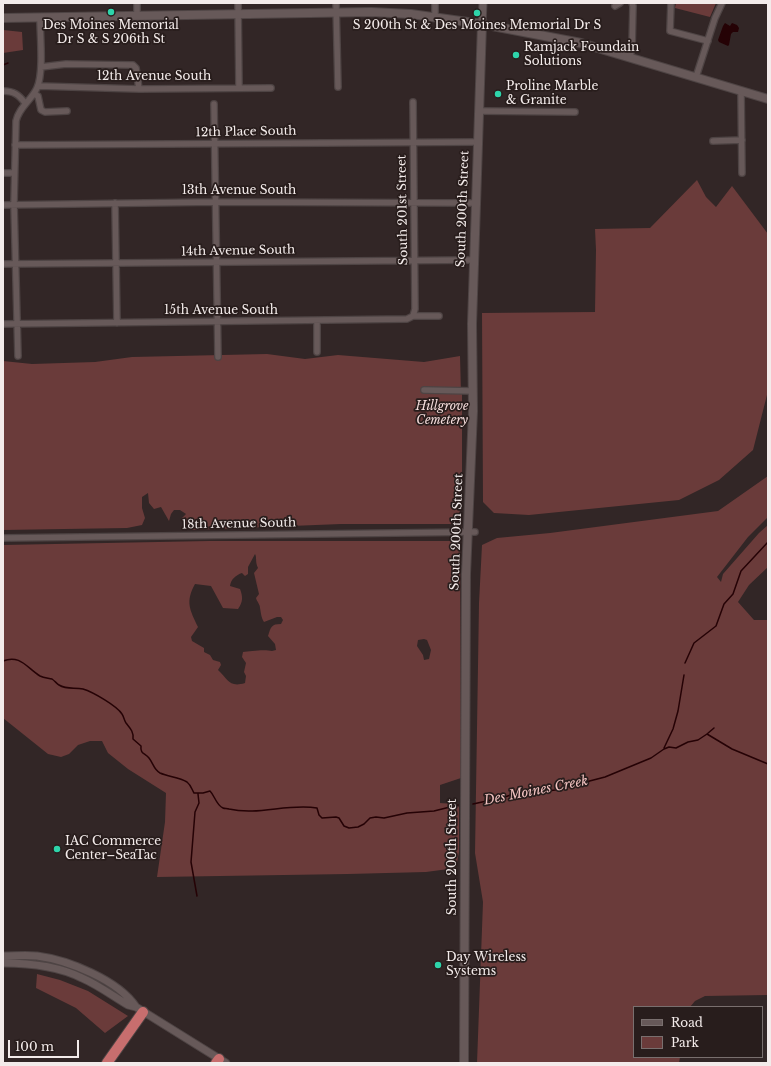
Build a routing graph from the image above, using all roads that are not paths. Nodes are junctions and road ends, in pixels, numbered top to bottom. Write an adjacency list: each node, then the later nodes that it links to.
1 (137, 3): 11 (street)
2 (238, 3): 10 (street)
3 (336, 3): 9 (street)
4 (435, 3): 14 (street)
5 (482, 3): 15 (street, South 200th Street)
6 (632, 3): 17 (street)
7 (671, 3): 16 (street)
8 (722, 3): 16 (street)
9 (336, 13): 10 (main road); 14 (main road); 21 (street)
10 (238, 14): 11 (main road); 22 (street)
11 (137, 16): 13 (main road)
12 (3, 18): 13 (main road)
13 (40, 18): 18 (street)
14 (435, 18): 15 (main road)
15 (482, 24): 17 (main road); 33 (main road, South 200th Street)
16 (708, 42): 19 (street)
17 (630, 57): 19 (main road)
18 (41, 67): 20 (street); 24 (street)
19 (696, 77): 26 (main road)
20 (38, 86): 24 (street, 12th Avenue South); 27 (street)
21 (338, 87)
22 (239, 88): 23 (street, 12th Avenue South); 24 (street, 12th Avenue South)
23 (271, 88)
24 (139, 89)
25 (3, 91): 30 (street)
26 (741, 91): 28 (main road); 36 (street)
27 (34, 94): 30 (street); 32 (street)
28 (768, 99)
29 (413, 102): 37 (street, South 201st Street)
30 (25, 103): 40 (street)
31 (214, 104): 39 (street)
32 (67, 111)
33 (479, 111): 34 (street); 38 (main road, South 200th Street)
34 (575, 112)
35 (713, 140): 36 (street)
36 (742, 140): 43 (street)
37 (414, 141): 38 (street, 12th Place South); 39 (street, 12th Place South); 45 (street, South 201st Street)
38 (478, 142): 47 (main road, South 200th Street)
39 (215, 144): 40 (street, 12th Place South); 44 (street)
40 (15, 145): 42 (street)
41 (3, 173): 42 (street)
42 (14, 173): 48 (street)
43 (742, 173)
44 (215, 202): 45 (street, 13th Avenue South); 46 (street, 13th Avenue South); 52 (street)
45 (414, 202): 47 (street, 13th Avenue South); 51 (street, South 201st Street)
46 (115, 203): 48 (street, 13th Avenue South); 53 (street)
47 (475, 203): 50 (main road, South 200th Street)
48 (14, 204): 49 (street, 13th Avenue South); 55 (street)
49 (3, 205)
50 (474, 260): 51 (street, 14th Avenue South); 67 (main road, South 200th Street)
51 (415, 261): 52 (street, 14th Avenue South); 56 (street, South 201st Street)
52 (216, 262): 53 (street, 14th Avenue South); 59 (street)
53 (116, 263): 55 (street, 14th Avenue South); 61 (street)
54 (3, 264): 55 (street, 14th Avenue South)
55 (16, 264): 60 (street)
56 (413, 316): 57 (street, 15th Avenue South); 58 (street, 15th Avenue South)
57 (439, 316)
58 (317, 321): 59 (street, 15th Avenue South); 63 (street)
59 (217, 322): 61 (street, 15th Avenue South); 65 (street)
60 (18, 323): 61 (street, 15th Avenue South); 62 (street, 15th Avenue South); 64 (street)
61 (116, 323)
62 (3, 324)
63 (317, 352)
64 (18, 356)
65 (218, 357)
66 (424, 390): 67 (street)
67 (472, 391): 68 (main road, South 200th Street)
68 (471, 532): 69 (street, 18th Avenue South); 75 (main road, South 200th Street)
69 (3, 538)
70 (3, 956): 72 (street)
71 (3, 963): 72 (street)
72 (139, 1010): 73 (street); 74 (highway)
73 (220, 1062)
74 (107, 1063)
75 (464, 1063)

